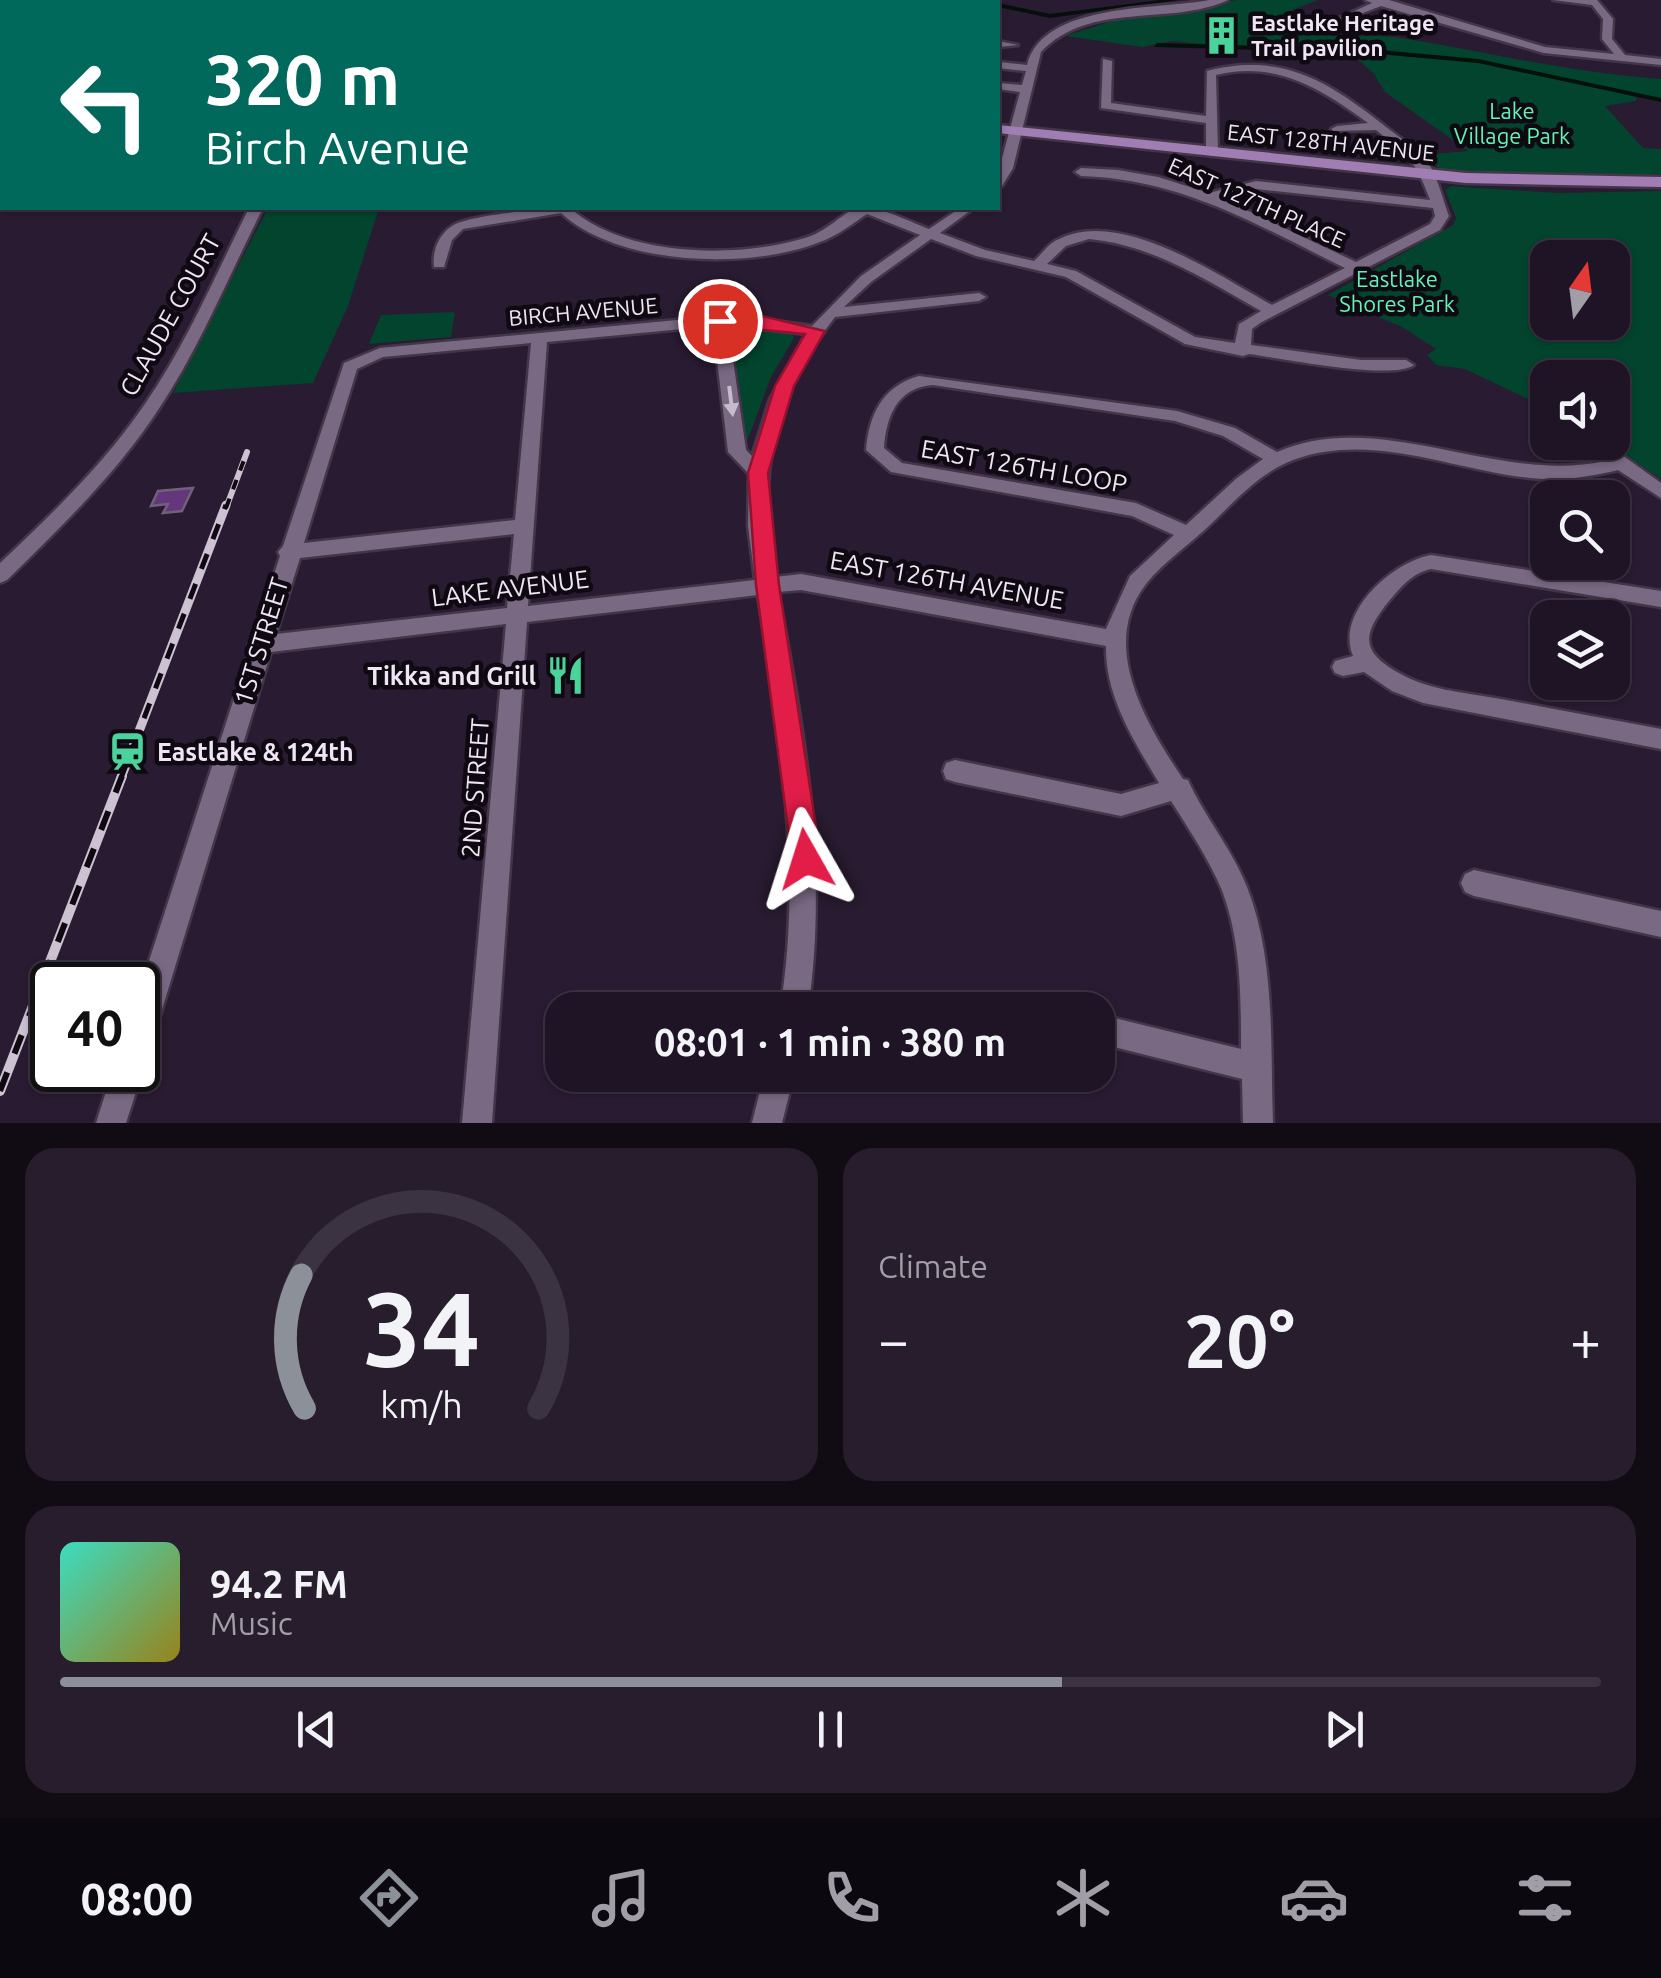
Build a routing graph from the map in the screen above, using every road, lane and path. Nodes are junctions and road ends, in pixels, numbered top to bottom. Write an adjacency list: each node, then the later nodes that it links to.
1 (1223, 0): 14 (street)
2 (1558, 0): 4 (street)
3 (1379, 1): 6 (street); 7 (street)
4 (1594, 2): 10 (street)
5 (1485, 18): 7 (street)
6 (1340, 21)
7 (1467, 28): 10 (street)
8 (1000, 44): 9 (street)
9 (1013, 45)
10 (1623, 59): 12 (street)
11 (1107, 61): 19 (street)
12 (1661, 62)
13 (1000, 64): 14 (street)
14 (1031, 68): 18 (street)
15 (1322, 73): 16 (street)
16 (1306, 80): 19 (street); 20 (street)
17 (1000, 86): 18 (street)
18 (1025, 89): 23 (street)
19 (1210, 120): 24 (street)
20 (1378, 126): 22 (street); 26 (street)
21 (1000, 130): 23 (main road, EAST 128TH AVENUE)
22 (1336, 130)
23 (1017, 132): 24 (main road, EAST 128TH AVENUE); 27 (street)
24 (1212, 152): 26 (main road, EAST 128TH AVENUE)
25 (1081, 172): 29 (street, EAST 127TH PLACE)
26 (1428, 175): 28 (main road, EAST 128TH AVENUE); 30 (street)
27 (1000, 178)
28 (1661, 182)
29 (1206, 198): 30 (street); 42 (street, EAST 127TH PLACE)
30 (1439, 205): 42 (street)
31 (255, 210): 60 (street, CLAUDE COURT)
32 (551, 210): 40 (street)
33 (565, 210): 38 (street)
34 (862, 210): 38 (street)
35 (870, 210): 37 (street)
36 (965, 210): 37 (street)
37 (929, 234): 41 (street); 45 (street)
38 (630, 244): 39 (street)
39 (616, 253)
40 (439, 264)
41 (1039, 264): 44 (street); 49 (street)
42 (1357, 268): 44 (street)
43 (979, 297): 45 (street)
44 (1272, 311): 49 (street)
45 (832, 313): 47 (street)
46 (720, 321): 47 (street, BIRCH AVENUE); 48 (street, BIRCH AVENUE); 55 (street, one-way to 55)
47 (816, 331): 55 (street)
48 (539, 338): 50 (street, BIRCH AVENUE); 57 (street, 2ND STREET)
49 (1243, 351): 51 (street)
50 (354, 362): 59 (street, 1ST STREET)
51 (1406, 365)
52 (1274, 458): 54 (street); 58 (street); 58 (street, EAST 126TH LOOP)
53 (1616, 460): 54 (street)
54 (1620, 463): 56 (street)
55 (758, 473): 61 (street)
56 (1661, 492)
57 (524, 526): 59 (street); 63 (street, 2ND STREET)
58 (1188, 534): 64 (street)
59 (288, 552): 65 (street, 1ST STREET)
60 (0, 575)
61 (767, 585): 63 (street, LAKE AVENUE); 64 (street, EAST 126TH AVENUE); 74 (street)
62 (1661, 599): 66 (street)
63 (516, 614): 65 (street, LAKE AVENUE); 80 (street, 2ND STREET)
64 (1116, 639): 70 (street)
65 (259, 646): 73 (street, 1ST STREET)
66 (1369, 662): 67 (street); 68 (street)
67 (1343, 667)
68 (1661, 739)
69 (955, 772): 70 (street)
70 (1179, 788): 76 (street)
71 (1474, 883): 72 (street)
72 (1661, 924)
73 (160, 968)
74 (797, 992)
75 (1115, 1034): 76 (street)
76 (1255, 1067): 82 (street)
77 (121, 1092): 79 (street)
78 (774, 1092): 81 (street)
79 (112, 1123)
80 (476, 1123)
81 (766, 1123)
82 (1258, 1123)

